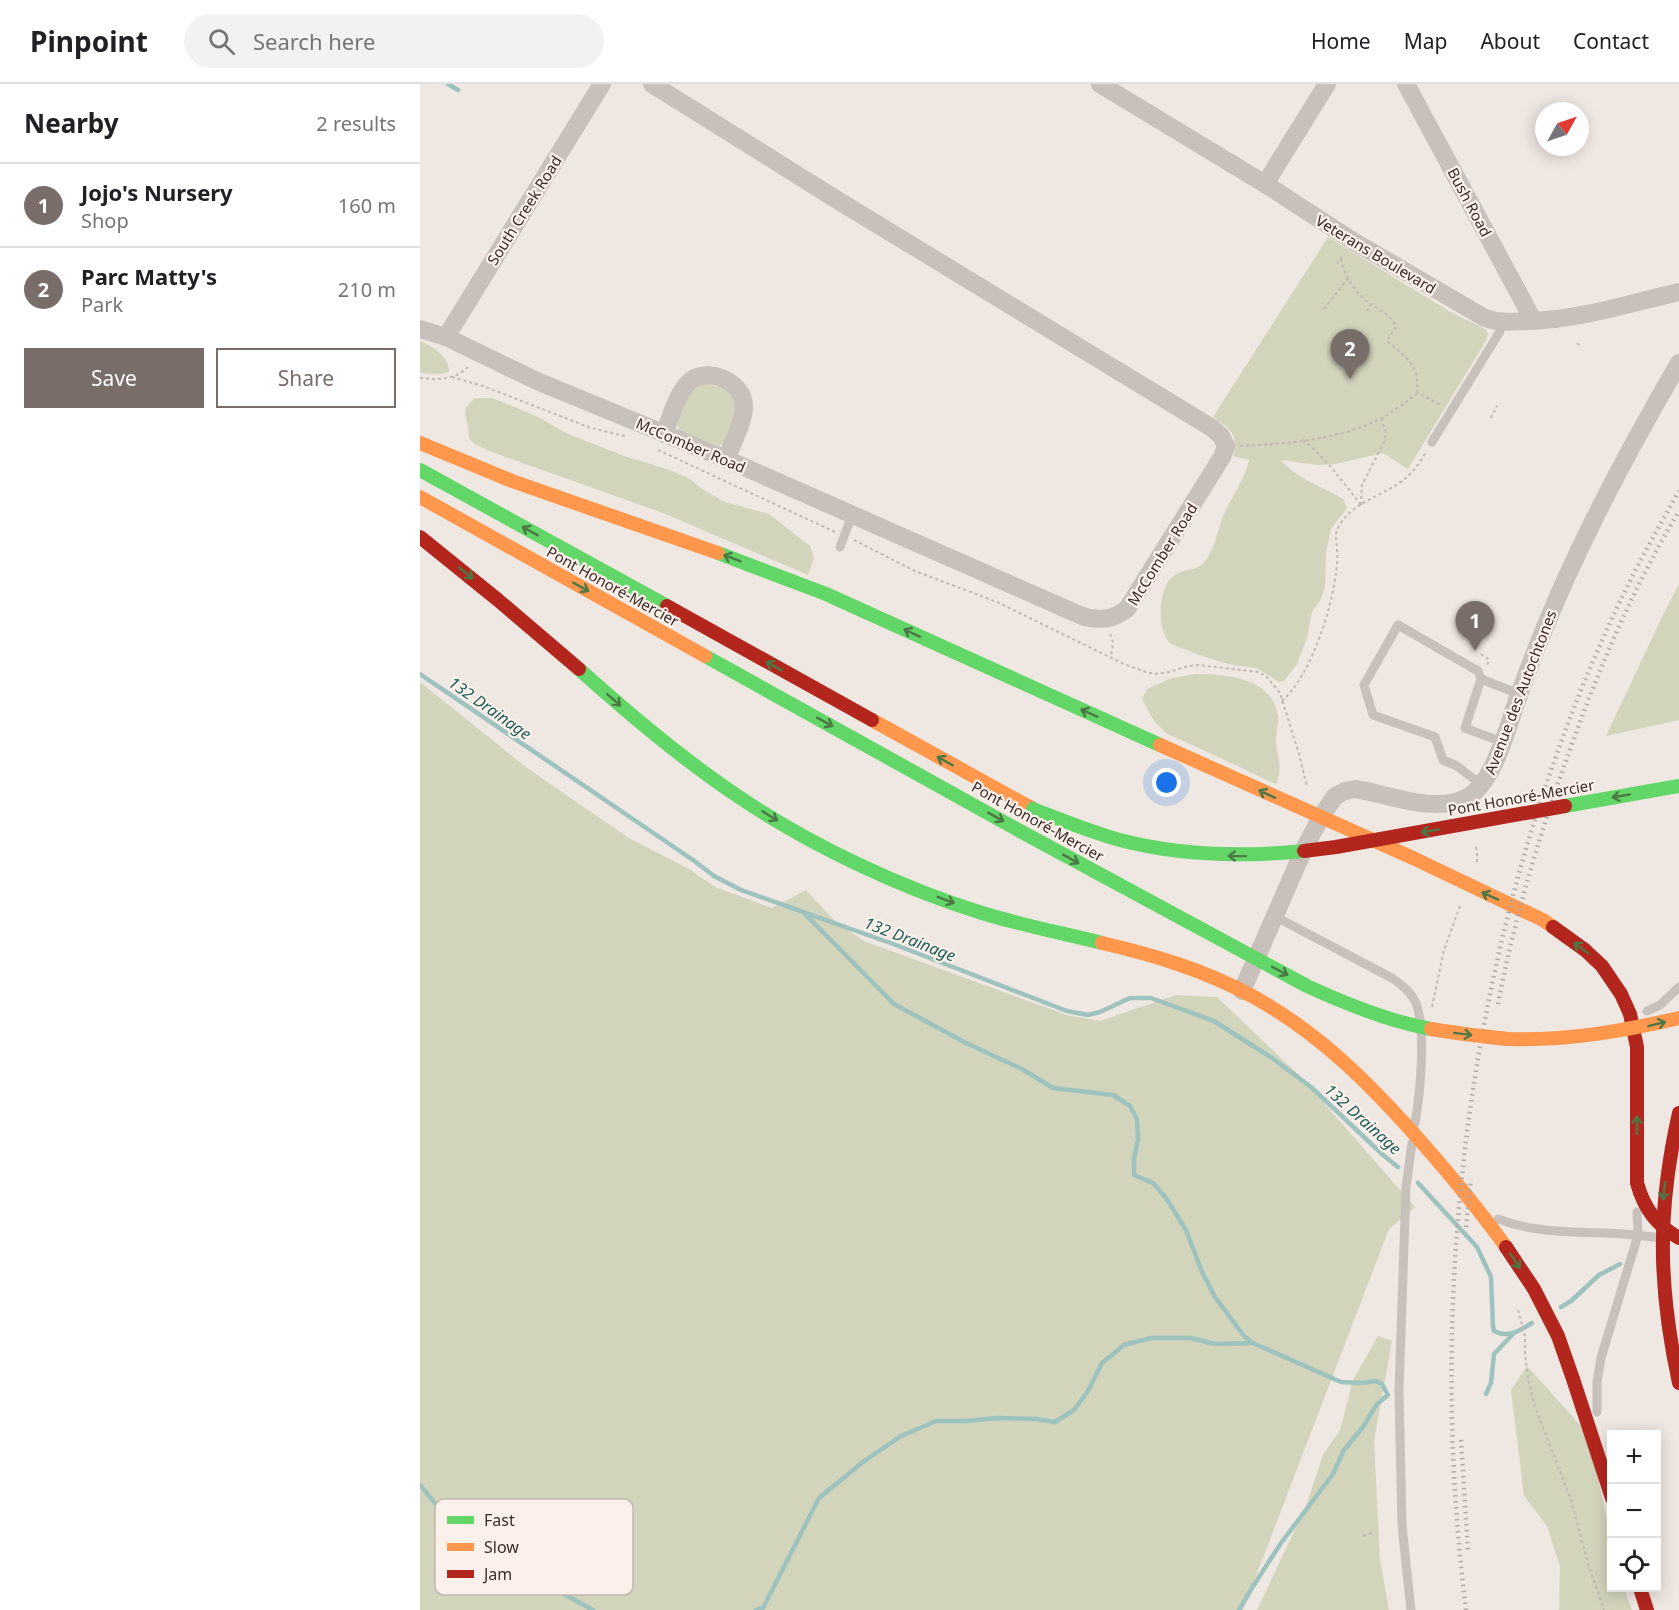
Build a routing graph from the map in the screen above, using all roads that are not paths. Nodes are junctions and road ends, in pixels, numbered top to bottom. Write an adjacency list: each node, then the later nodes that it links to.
1 (602, 84): 11 (street, South Creek Road)
2 (652, 84): 19 (street, McComber Road)
3 (1100, 84): 6 (street, Veterans Boulevard)
4 (1327, 84): 6 (street)
5 (1406, 84): 8 (street, Bush Road)
6 (1265, 184): 9 (street, Veterans Boulevard)
7 (1679, 292): 8 (street, Veterans Boulevard)
8 (1530, 321): 9 (street, Veterans Boulevard)
9 (1503, 322): 14 (lane)
10 (420, 329): 11 (street, McComber Road)
11 (446, 337): 13 (street, McComber Road)
12 (1679, 363): 23 (street, Avenue des Autochtones)
13 (658, 440): 16 (street, McComber Road); 16 (street)
14 (1432, 442)
15 (420, 443): 27 (highway, one-way to 15)
16 (726, 459): 19 (street, McComber Road)
17 (420, 470): 26 (highway, Pont Honoré-Mercier, one-way to 17, bridge)
18 (420, 497): 32 (highway, Pont Honoré-Mercier, one-way to 32, bridge)
19 (852, 515): 21 (lane)
20 (420, 537): 30 (highway, one-way to 30)
21 (840, 547)
22 (1481, 679): 23 (lane); 24 (lane); 25 (lane)
23 (1519, 694): 24 (street, Avenue des Autochtones)
24 (1502, 741): 25 (street, Avenue des Autochtones)
25 (1482, 785): 27 (street, Avenue des Autochtones)
26 (1679, 786)
27 (1321, 817): 28 (street, Avenue des Autochtones); 31 (highway, one-way to 27)
28 (1274, 916): 30 (street, Avenue des Autochtones); 34 (lane)
29 (1679, 987): 31 (lane)
30 (1242, 991): 34 (highway)
31 (1630, 1014): 35 (highway, one-way to 31)
32 (1679, 1018)
33 (1679, 1113): 40 (highway, one-way to 40, bridge)
34 (1413, 1132): 36 (highway); 44 (lane)
35 (1637, 1183): 37 (lane); 38 (highway)
36 (1481, 1213): 37 (lane); 41 (highway, one-way to 41)
37 (1638, 1234): 39 (lane); 41 (lane)
38 (1679, 1238)
39 (1679, 1242)
40 (1679, 1383)
41 (1601, 1465): 42 (highway)
42 (1607, 1485)
43 (1642, 1592): 45 (highway)
44 (1411, 1610)
45 (1647, 1610)

